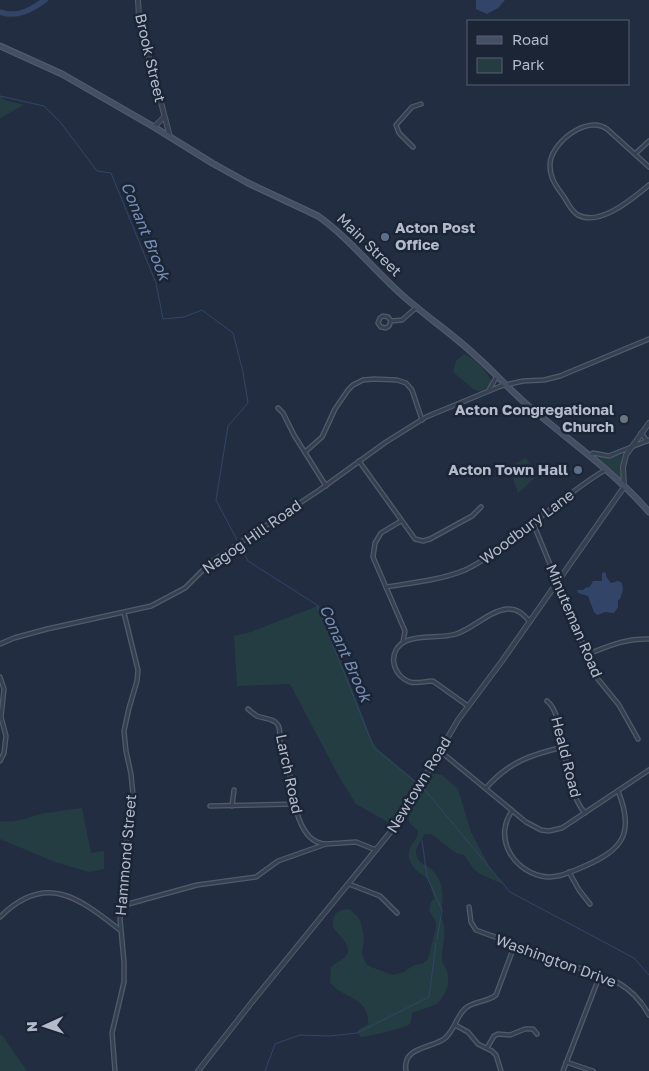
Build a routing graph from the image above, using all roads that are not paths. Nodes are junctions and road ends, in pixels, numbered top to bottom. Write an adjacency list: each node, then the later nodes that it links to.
1 (138, 0): 4 (street, Brook Street)
2 (0, 46): 5 (main road, Main Street)
3 (421, 104): 8 (street)
4 (164, 117): 5 (street, Brook Street); 6 (street, Brook Street)
5 (154, 127): 6 (main road, Main Street)
6 (170, 137): 12 (main road, Main Street)
7 (649, 141): 9 (street)
8 (413, 147)
9 (635, 154): 10 (street); 11 (street)
10 (649, 167)
11 (649, 185)
12 (417, 307): 13 (street); 15 (main road, Main Street)
13 (391, 321)
14 (649, 338): 16 (street, Nagog Hill Road)
15 (497, 376): 16 (main road, Main Street); 17 (street)
16 (507, 386): 17 (street, Nagog Hill Road); 25 (main road, Main Street)
17 (489, 391): 19 (street, Nagog Hill Road)
18 (278, 408): 24 (street)
19 (422, 420): 24 (street); 26 (street, Nagog Hill Road)
20 (649, 423): 21 (street)
21 (641, 433): 22 (street); 23 (street)
22 (648, 441): 23 (street)
23 (630, 449): 25 (street); 29 (street)
24 (305, 452): 28 (street)
25 (589, 456): 27 (main road, Main Street)
26 (359, 461): 28 (street, Nagog Hill Road); 32 (street)
27 (605, 470): 29 (main road, Main Street); 33 (street, Woodbury Lane)
28 (326, 486): 36 (street, Nagog Hill Road)
29 (624, 487): 31 (main road, Main Street); 34 (street, Newtown Road)
30 (481, 507): 32 (street)
31 (649, 512)
32 (401, 521): 35 (street)
33 (533, 524): 34 (street, Minuteman Road); 35 (street, Woodbury Lane)
34 (557, 582): 37 (street, Newtown Road); 41 (street, Minuteman Road)
35 (386, 587): 39 (street)
36 (124, 613): 40 (street, Nagog Hill Road); 66 (street, Hammond Street)
37 (530, 622): 39 (street); 44 (street, Newtown Road)
38 (649, 639): 41 (street)
39 (403, 643): 44 (street)
40 (0, 644)
41 (588, 654): 46 (street, Minuteman Road)
42 (0, 677): 47 (street)
43 (546, 701): 49 (street, Heald Road)
44 (468, 706): 50 (street, Newtown Road)
45 (248, 709): 56 (street, Larch Road)
46 (638, 739)
47 (5, 742): 48 (street); 51 (street)
48 (0, 745)
49 (562, 747): 53 (street); 60 (street, Heald Road)
50 (440, 751): 53 (street); 62 (street, Newtown Road)
51 (0, 761)
52 (649, 770): 55 (street)
53 (486, 788): 59 (street)
54 (234, 790): 58 (street)
55 (618, 791): 60 (street); 63 (street)
56 (295, 804): 58 (street); 61 (street, Larch Road)
57 (210, 806): 58 (street)
58 (232, 806)
59 (512, 811): 60 (street); 63 (street)
60 (585, 813)
61 (326, 844): 62 (street); 66 (street)
62 (377, 850): 64 (street, Newtown Road)
63 (569, 872): 65 (street)
64 (349, 884): 68 (street); 79 (street, Newtown Road)
65 (590, 904)
66 (121, 906): 70 (street, Hammond Street)
67 (469, 907): 71 (street, Washington Drive)
68 (397, 913)
69 (0, 918): 70 (street)
70 (120, 930): 78 (street, Hammond Street)
71 (515, 944): 72 (street, Washington Drive); 74 (street)
72 (600, 975): 73 (street, Washington Drive); 77 (street)
73 (649, 1015)
74 (455, 1025): 76 (street); 80 (street)
75 (538, 1034): 76 (street)
76 (487, 1048): 81 (street)
77 (566, 1062): 82 (street); 83 (street)
78 (115, 1071)
79 (198, 1071)
80 (406, 1071)
81 (501, 1071)
82 (563, 1071)
83 (594, 1071)

